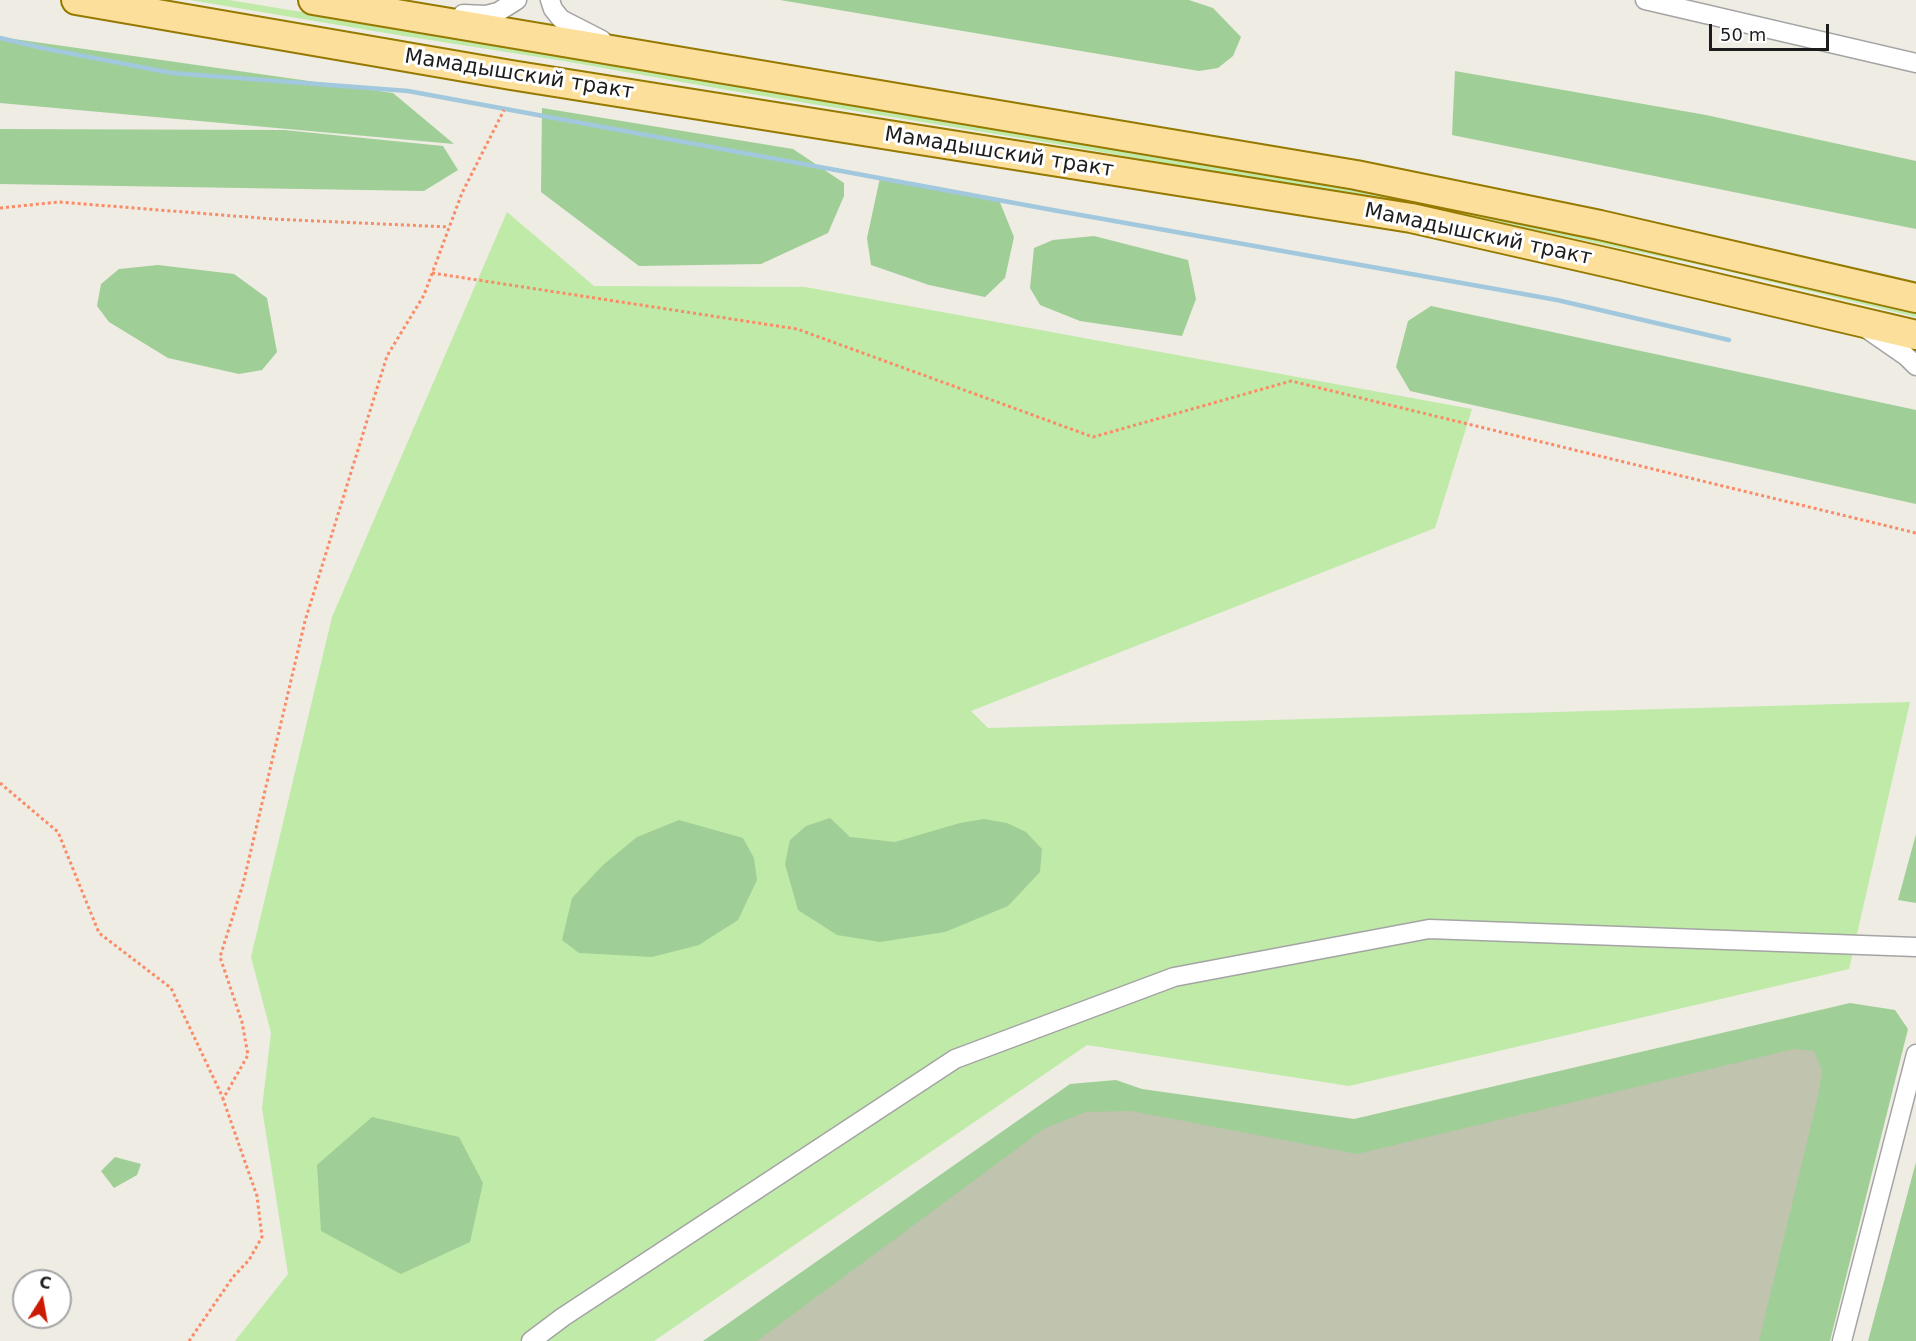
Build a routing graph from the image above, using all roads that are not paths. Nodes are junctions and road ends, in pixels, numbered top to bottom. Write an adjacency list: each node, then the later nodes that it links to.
1 (76, 0): 10 (main road, Мамадышский тракт)
2 (313, 0): 6 (main road, Мамадышский тракт)
3 (517, 0): 6 (street)
4 (550, 0): 7 (street)
5 (1645, 0): 8 (street)
6 (411, 16): 7 (main road, Мамадышский тракт)
7 (628, 52): 9 (main road, Мамадышский тракт)
8 (1916, 63)
9 (1916, 298)
10 (1853, 320): 11 (main road, Мамадышский тракт); 12 (street)
11 (1916, 335)
12 (1916, 366)
13 (1916, 947): 15 (street)
14 (1916, 1054): 16 (street)
15 (531, 1341)
16 (1842, 1341)

